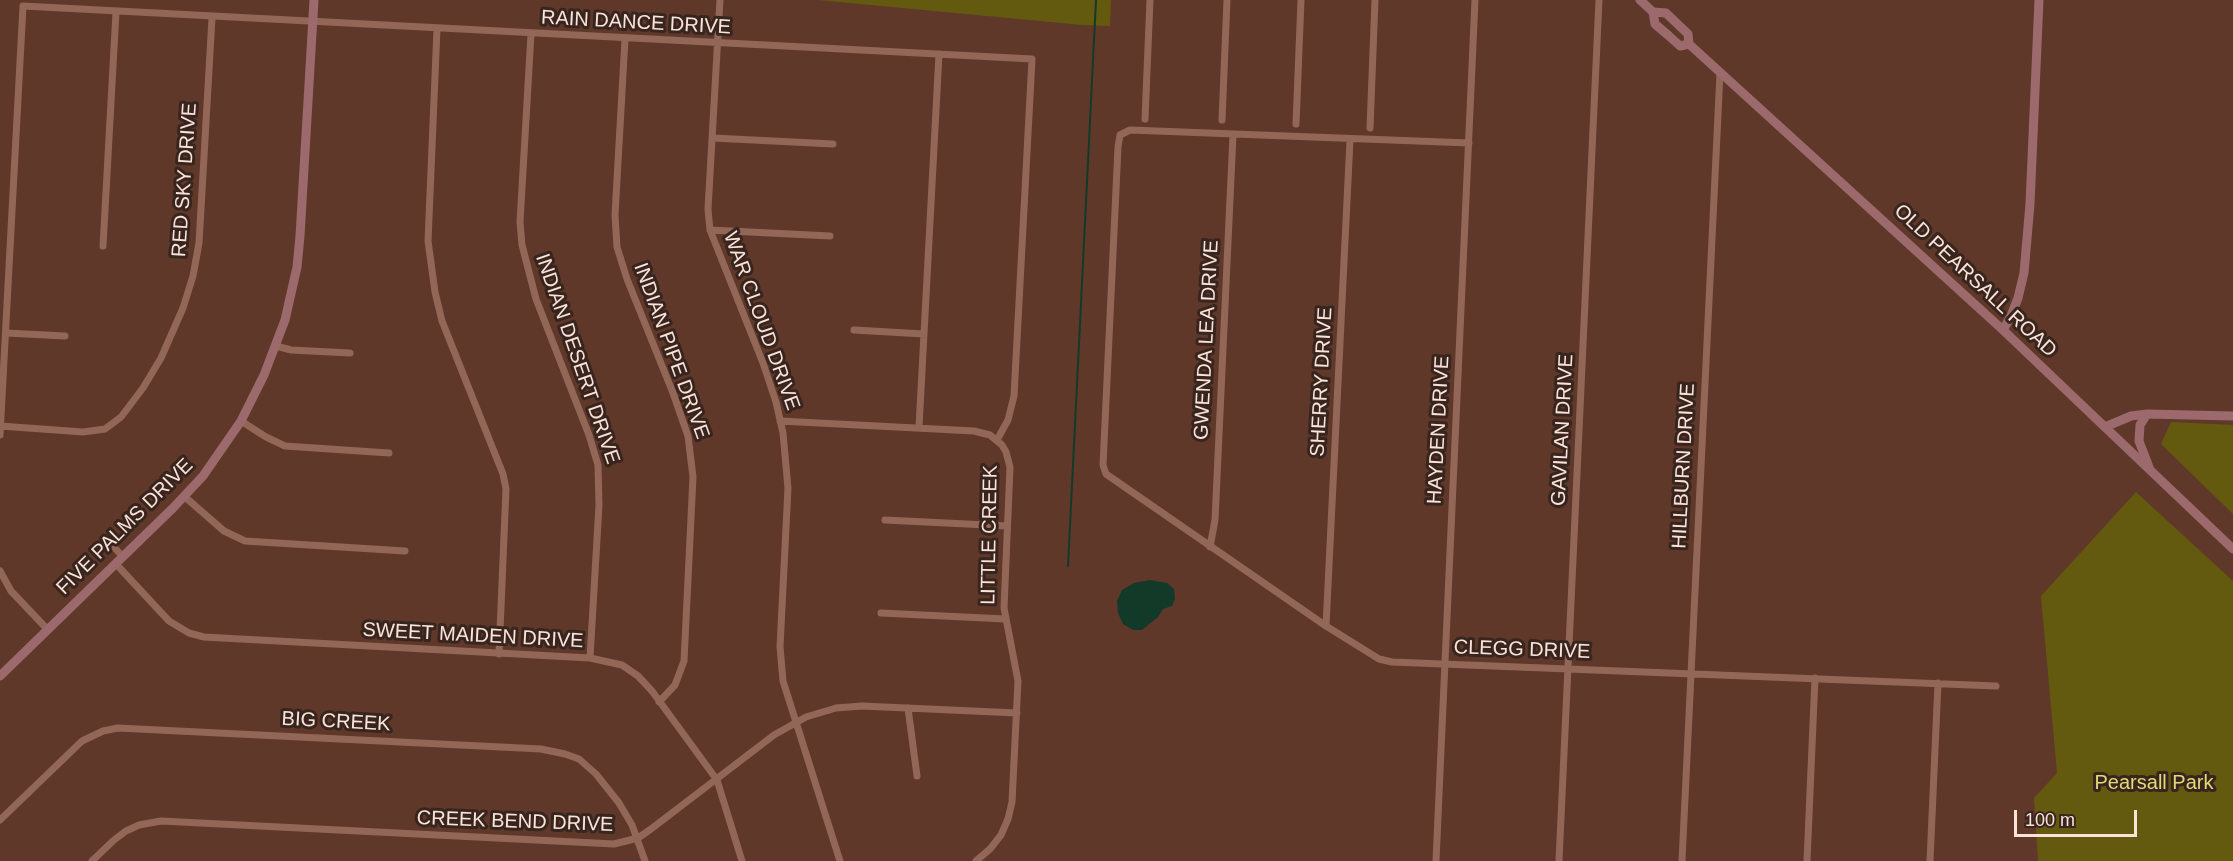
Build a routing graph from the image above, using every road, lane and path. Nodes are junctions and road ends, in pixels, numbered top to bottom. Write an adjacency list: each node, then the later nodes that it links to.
1 (314, 0): 14 (main road, FIVE PALMS DRIVE)
2 (720, 0): 18 (street, WAR CLOUD DRIVE)
3 (1150, 0): 23 (street)
4 (1227, 0): 24 (street)
5 (1300, 0): 25 (street)
6 (1375, 0): 26 (street)
7 (1475, 0): 30 (street, HAYDEN DRIVE)
8 (1599, 0): 69 (street, GAVILAN DRIVE)
9 (1640, 0): 12 (main road, OLD PEARSALL ROAD)
10 (2039, 0): 36 (main road)
11 (116, 12): 13 (street, RAIN DANCE DRIVE); 34 (street); 37 (street, RAIN DANCE DRIVE)
12 (1653, 12): 19 (main road, OLD PEARSALL ROAD); 19 (main road, OLD PEARSALL ROAD)
13 (212, 18): 14 (street, RAIN DANCE DRIVE); 46 (street, RED SKY DRIVE)
14 (312, 23): 15 (street, RAIN DANCE DRIVE); 40 (main road, FIVE PALMS DRIVE)
15 (437, 29): 16 (street, RAIN DANCE DRIVE); 66 (street)
16 (531, 34): 17 (street, RAIN DANCE DRIVE); 67 (street, INDIAN DESERT DRIVE)
17 (625, 39): 18 (street, RAIN DANCE DRIVE); 75 (street, INDIAN PIPE DRIVE)
18 (718, 44): 20 (street, RAIN DANCE DRIVE); 28 (street, WAR CLOUD DRIVE)
19 (1689, 44): 22 (main road, OLD PEARSALL ROAD)
20 (939, 54): 21 (street, RAIN DANCE DRIVE); 38 (street)
21 (1032, 59): 50 (street, LITTLE CREEK)
22 (1720, 73): 36 (main road, OLD PEARSALL ROAD); 70 (street, HILLBURN DRIVE)
23 (1145, 119)
24 (1222, 120)
25 (1296, 124)
26 (1370, 128)
27 (1233, 135): 29 (street); 57 (street, GWENDA LEA DRIVE); 57 (street, CLEGG DRIVE)
28 (713, 138): 31 (street); 32 (street, WAR CLOUD DRIVE)
29 (1350, 140): 30 (street); 64 (street, SHERRY DRIVE)
30 (1469, 143): 68 (street, HAYDEN DRIVE)
31 (833, 144)
32 (710, 230): 33 (street); 44 (street, WAR CLOUD DRIVE)
33 (830, 236)
34 (103, 246)
35 (854, 330): 38 (street)
36 (2002, 330): 48 (main road, OLD PEARSALL ROAD)
37 (6, 333): 39 (street); 46 (street)
38 (924, 334): 47 (street)
39 (65, 336)
40 (276, 346): 41 (street); 45 (main road, FIVE PALMS DRIVE)
41 (350, 353)
42 (2147, 414): 43 (main road); 48 (main road); 52 (main road)
43 (2233, 416)
44 (780, 421): 47 (street); 78 (street, WAR CLOUD DRIVE)
45 (241, 422): 51 (street); 53 (main road, FIVE PALMS DRIVE)
46 (0, 426): 49 (street)
47 (919, 427): 50 (street)
48 (2105, 427): 52 (main road, OLD PEARSALL ROAD)
49 (0, 435)
50 (997, 440): 55 (street, LITTLE CREEK)
51 (389, 453)
52 (2150, 470): 58 (main road, OLD PEARSALL ROAD)
53 (185, 497): 59 (street); 60 (main road, FIVE PALMS DRIVE)
54 (885, 520): 55 (street)
55 (1007, 526): 63 (street, LITTLE CREEK)
56 (112, 544): 60 (street, SWEET MAIDEN DRIVE)
57 (1210, 547): 64 (street, CLEGG DRIVE)
58 (2233, 549)
59 (405, 551)
60 (119, 560): 65 (main road, FIVE PALMS DRIVE); 66 (street, SWEET MAIDEN DRIVE)
61 (0, 571): 65 (street)
62 (881, 613): 63 (street)
63 (1005, 619): 77 (street, LITTLE CREEK)
64 (1326, 626): 68 (street, CLEGG DRIVE)
65 (48, 630): 71 (main road, FIVE PALMS DRIVE)
66 (499, 654): 67 (street, SWEET MAIDEN DRIVE)
67 (590, 658): 75 (street, SWEET MAIDEN DRIVE)
68 (1445, 663): 69 (street, CLEGG DRIVE); 88 (street, HAYDEN DRIVE)
69 (1568, 668): 70 (street, CLEGG DRIVE); 89 (street, GAVILAN DRIVE)
70 (1691, 674): 72 (street, CLEGG DRIVE); 90 (street, HILLBURN DRIVE)
71 (0, 676)
72 (1815, 678): 73 (street, CLEGG DRIVE); 91 (street)
73 (1938, 683): 74 (street, CLEGG DRIVE); 92 (street)
74 (1996, 686)
75 (659, 702): 80 (street, SWEET MAIDEN DRIVE)
76 (908, 708): 77 (street, CREEK BEND DRIVE); 78 (street, CREEK BEND DRIVE); 79 (street)
77 (1017, 713): 87 (street, LITTLE CREEK)
78 (796, 722): 80 (street, CREEK BEND DRIVE); 86 (street, WAR CLOUD DRIVE)
79 (917, 776)
80 (717, 780): 82 (street, CREEK BEND DRIVE); 85 (street, SWEET MAIDEN DRIVE)
81 (0, 820): 82 (street, BIG CREEK)
82 (638, 838): 83 (street, CREEK BEND DRIVE); 84 (street, BIG CREEK)
83 (92, 861)
84 (645, 861)
85 (742, 861)
86 (840, 861)
87 (976, 861)
88 (1436, 861)
89 (1559, 861)
90 (1682, 861)
91 (1807, 861)
92 (1930, 861)

